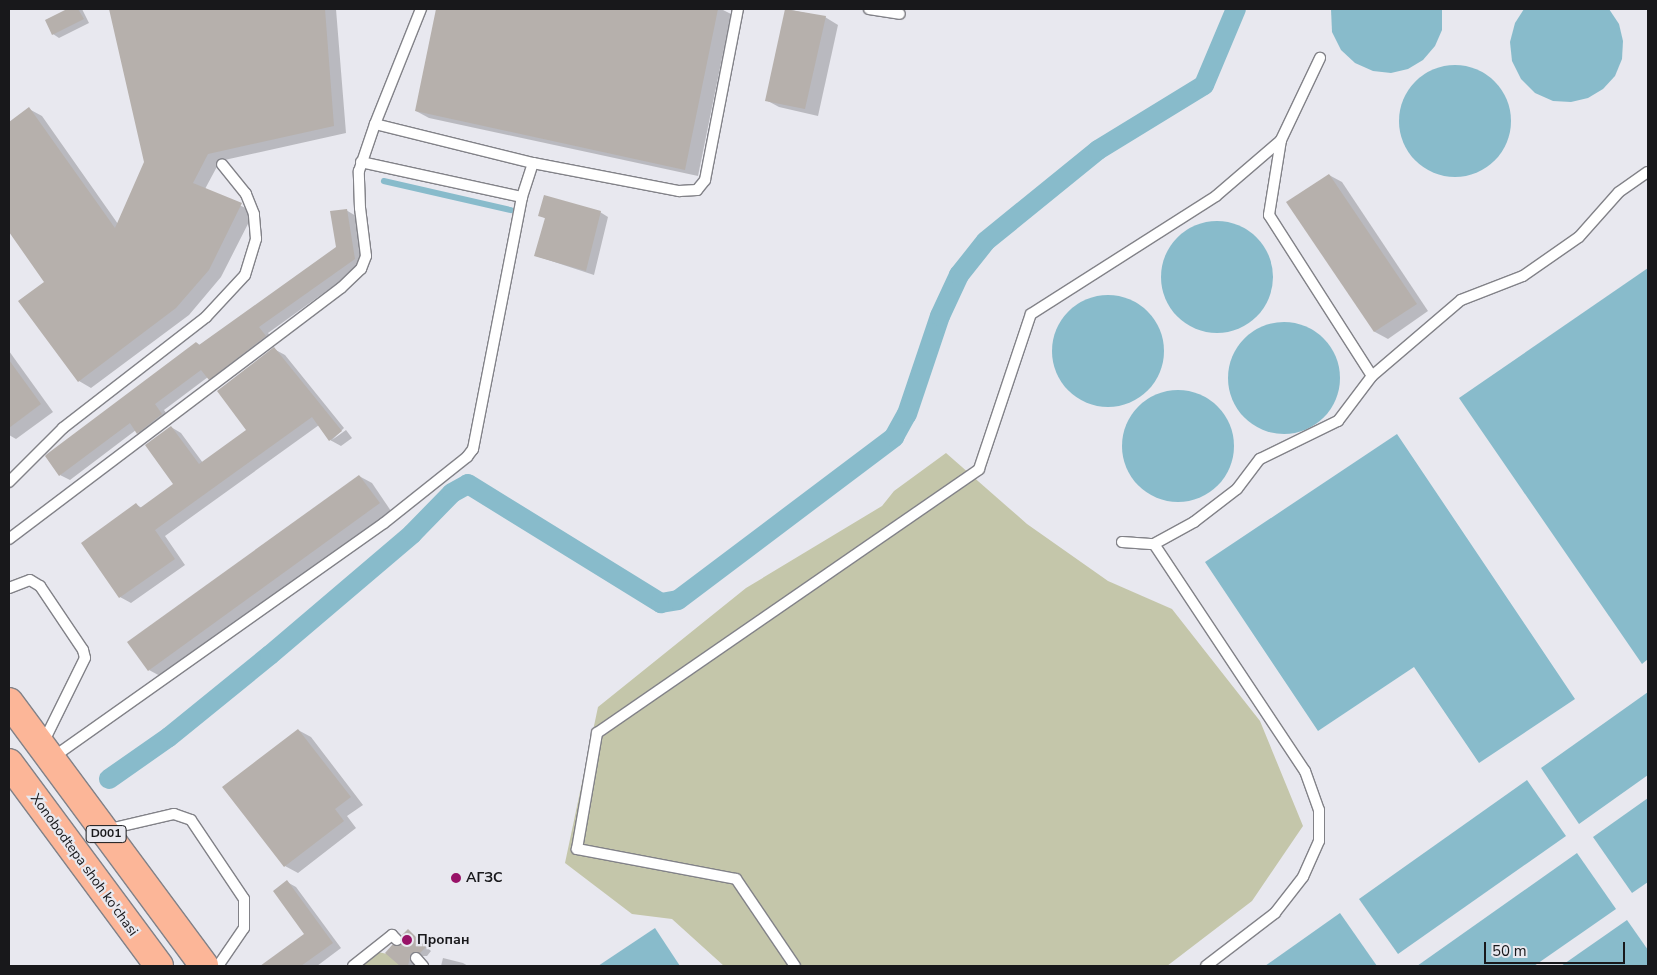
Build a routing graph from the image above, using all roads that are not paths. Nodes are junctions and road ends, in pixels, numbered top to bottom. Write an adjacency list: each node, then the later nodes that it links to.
1 (421, 9): 6 (lane)
2 (738, 9): 9 (lane)
3 (869, 9): 4 (lane)
4 (900, 14)
5 (1320, 58): 7 (lane)
6 (375, 124): 8 (lane); 9 (lane)
7 (1281, 140): 13 (lane); 30 (lane)
8 (361, 162): 12 (lane); 15 (lane)
9 (533, 163): 12 (lane)
10 (222, 164): 14 (lane)
11 (1648, 172): 13 (lane)
12 (522, 197): 20 (lane)
13 (1372, 376): 17 (lane)
14 (9, 482)
15 (9, 539)
16 (1122, 542): 17 (lane)
17 (1154, 544): 31 (lane)
18 (9, 588): 20 (lane)
19 (9, 702): 20 (highway, D001)
20 (46, 753): 22 (highway, D001)
21 (9, 763): 25 (highway, Xonobodtepa shoh ko'chasi / D001)
22 (104, 830): 26 (highway, D001); 27 (lane)
23 (397, 940): 28 (lane)
24 (416, 958): 29 (lane)
25 (155, 963)
26 (204, 966)
27 (218, 966)
28 (353, 966)
29 (423, 966)
30 (795, 966)
31 (1206, 966)

